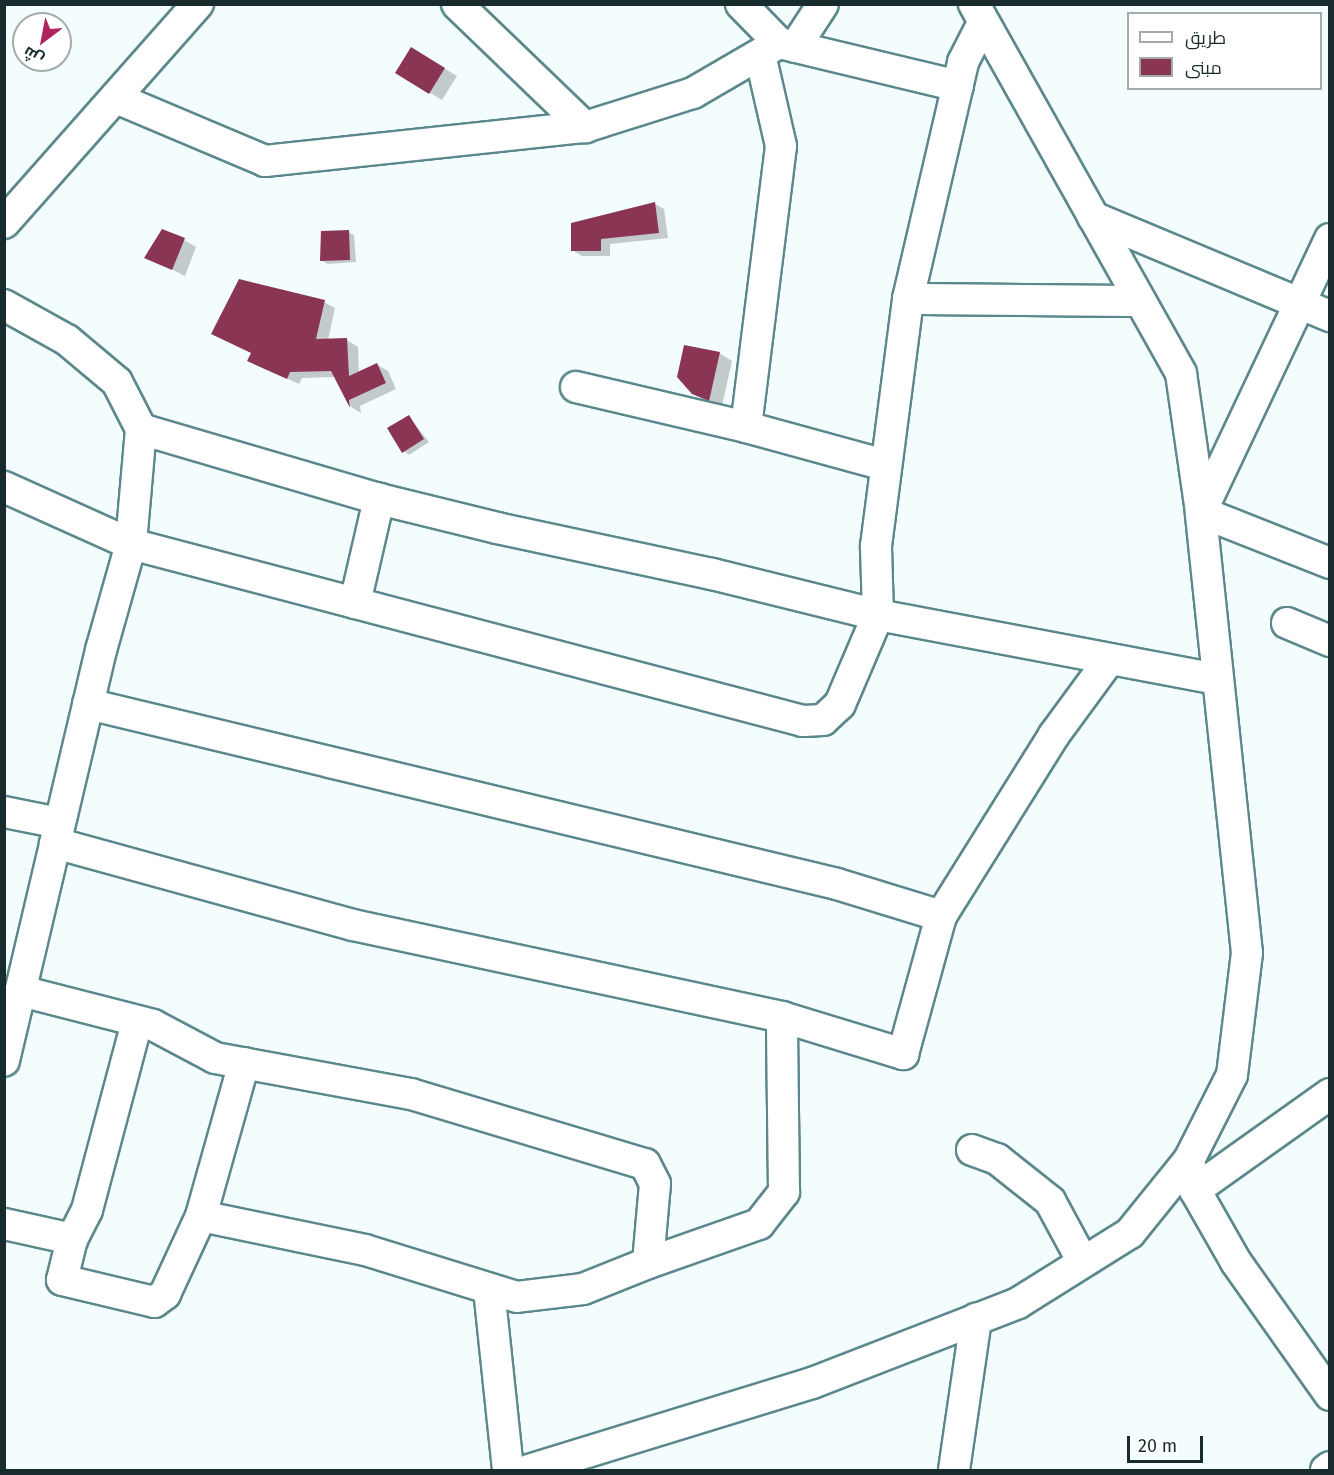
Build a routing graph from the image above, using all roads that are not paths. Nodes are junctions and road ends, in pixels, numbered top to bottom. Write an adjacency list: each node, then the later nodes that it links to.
1 (457, 4): 9 (street)
2 (741, 4): 6 (street)
3 (823, 4): 6 (street)
4 (187, 8): 8 (street)
5 (978, 14): 7 (street); 10 (street)
6 (778, 48): 7 (street); 9 (street); 19 (street)
7 (958, 86): 13 (street)
8 (116, 98): 9 (street); 11 (street)
9 (585, 127)
10 (1093, 217): 14 (street); 15 (street)
11 (4, 223)
12 (1329, 238): 15 (street)
13 (908, 299): 14 (street); 21 (street)
14 (1140, 301): 24 (street)
15 (1299, 303): 17 (street); 24 (street)
16 (4, 305): 20 (street)
17 (1329, 316)
18 (576, 387): 19 (street)
19 (746, 427): 21 (street)
20 (141, 429): 23 (street); 25 (street)
21 (885, 465): 28 (street)
22 (4, 487): 25 (street)
23 (379, 499): 27 (street); 28 (street)
24 (1201, 512): 26 (street); 32 (street)
25 (132, 544): 27 (street); 33 (street)
26 (1329, 563)
27 (355, 603): 28 (street)
28 (878, 615): 31 (street)
29 (1287, 622): 30 (street)
30 (1329, 641)
31 (1109, 660): 32 (street); 36 (street)
32 (1218, 679): 44 (street)
33 (88, 704): 35 (street); 36 (street)
34 (4, 812): 35 (street)
35 (57, 833): 37 (street); 38 (street)
36 (941, 916): 38 (street)
37 (21, 991): 39 (street); 40 (street)
38 (782, 1017): 50 (street)
39 (137, 1022): 41 (street); 48 (street)
40 (4, 1061)
41 (244, 1063): 46 (street); 50 (street)
42 (1329, 1094): 45 (street)
43 (972, 1150): 49 (street)
44 (1189, 1160): 45 (street); 49 (street)
45 (1195, 1190): 53 (street)
46 (201, 1216): 48 (street); 51 (street)
47 (4, 1224): 48 (street)
48 (72, 1239)
49 (1083, 1262): 52 (street)
50 (648, 1263): 51 (street)
51 (489, 1289): 55 (street)
52 (976, 1319): 56 (street); 57 (street)
53 (1329, 1395)
54 (1329, 1467): 58 (street)
55 (508, 1470)
56 (529, 1470)
57 (954, 1470)
58 (1326, 1470)

